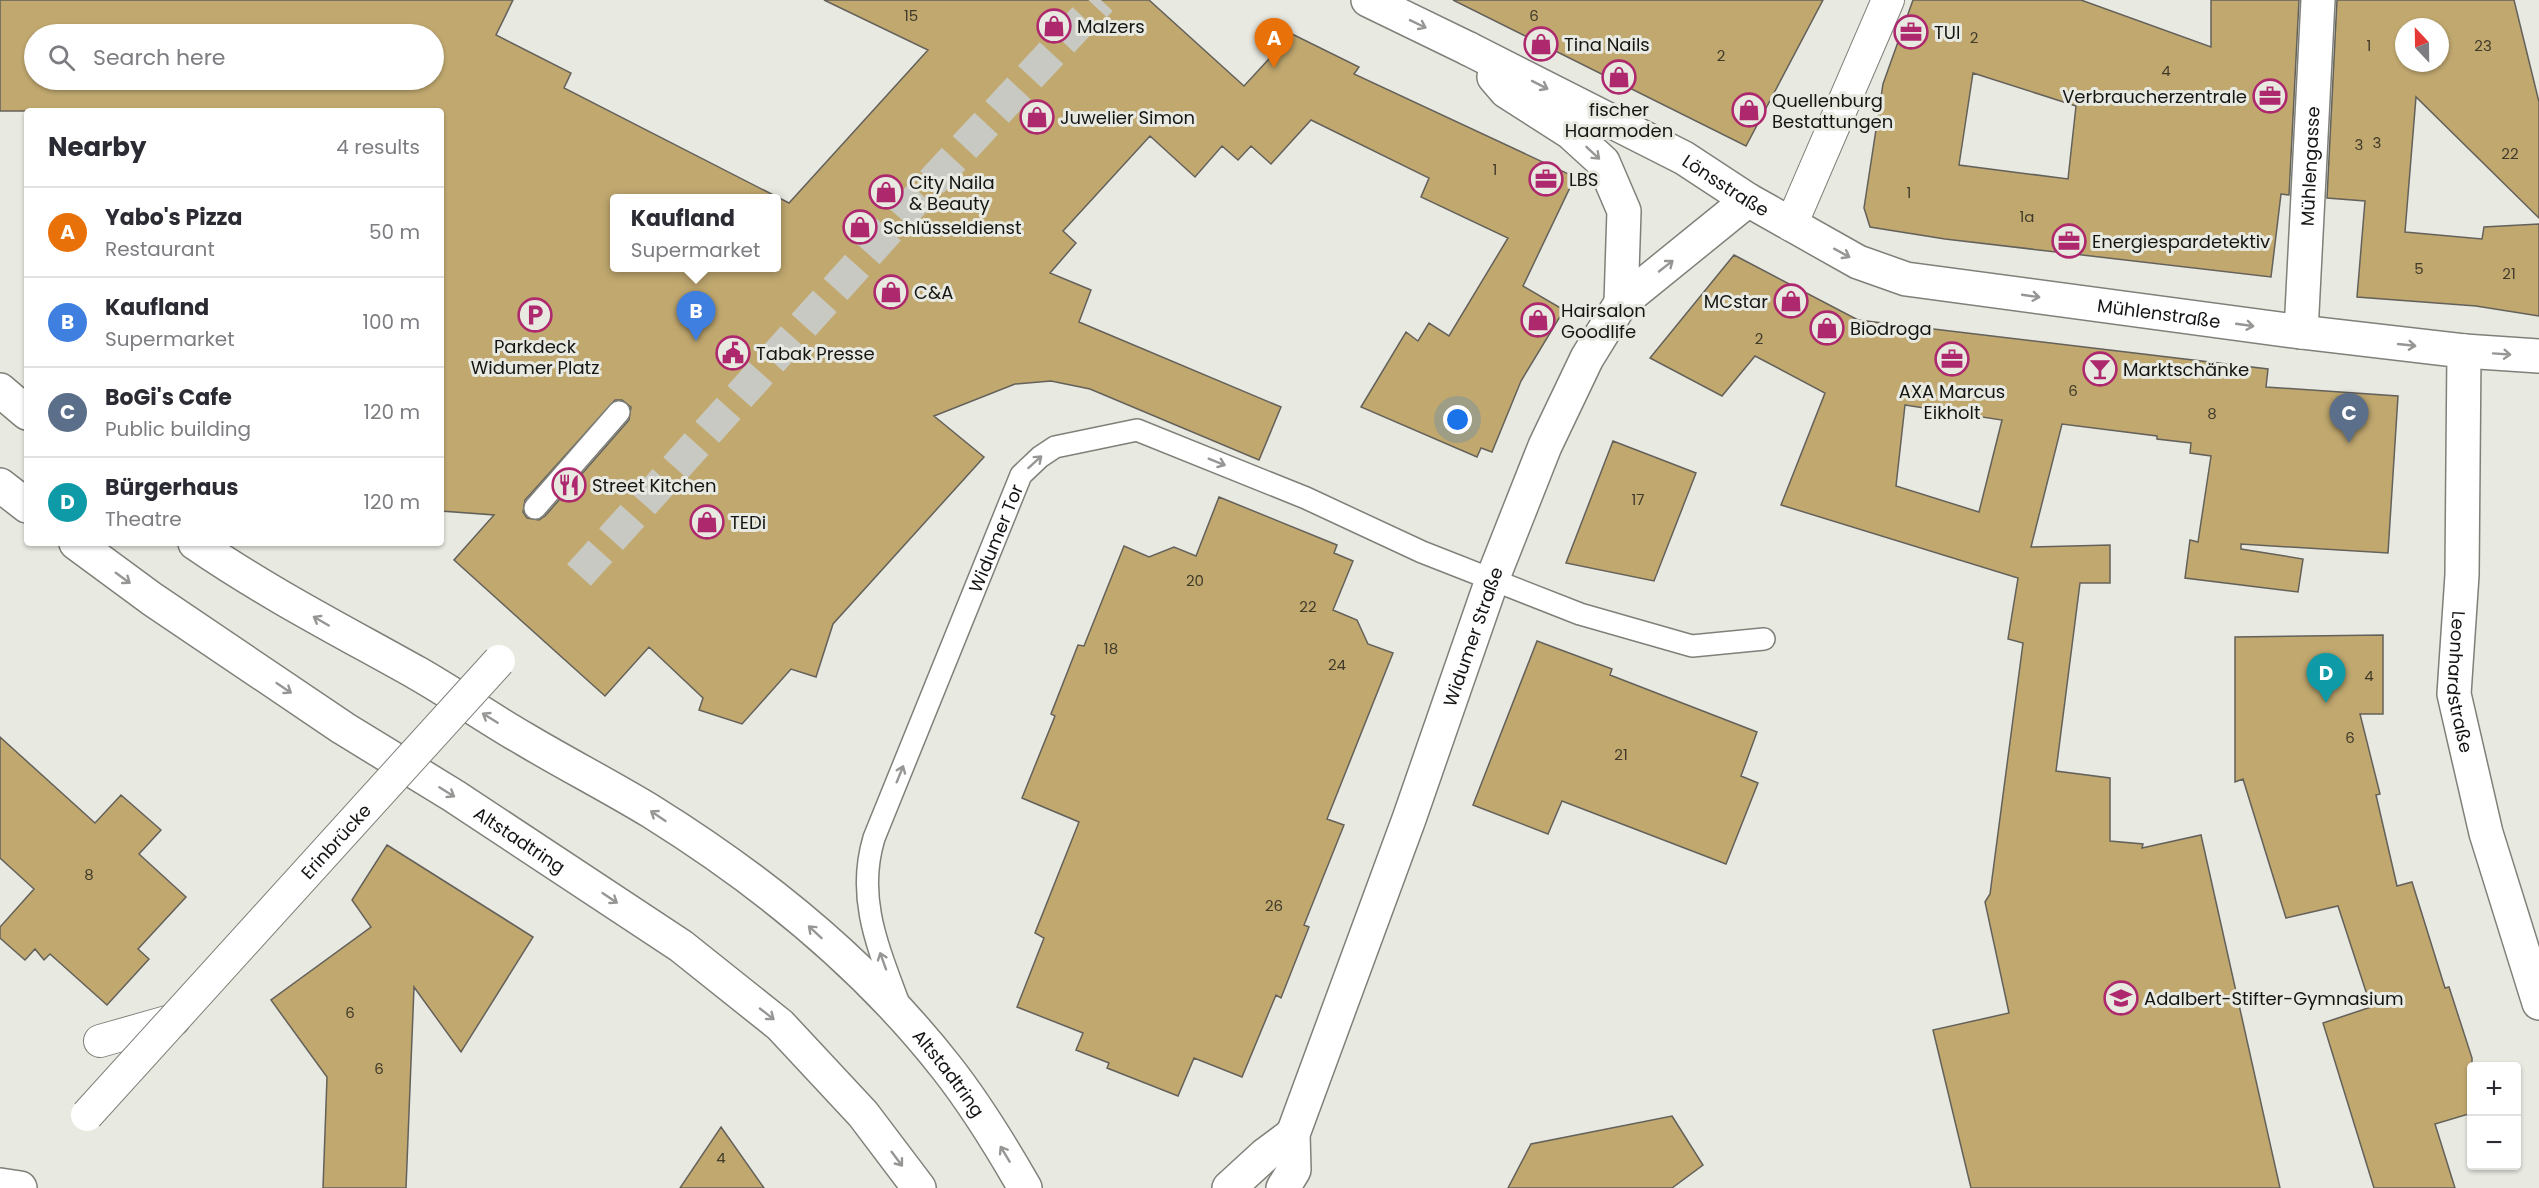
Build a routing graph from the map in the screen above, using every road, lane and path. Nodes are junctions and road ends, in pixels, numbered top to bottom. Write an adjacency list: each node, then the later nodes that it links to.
1 (1368, 0): 4 (street, Lönsstraße, one-way to 4)
2 (1888, 0): 6 (street)
3 (2318, 0): 8 (street, Mühlengasse)
4 (1469, 49): 5 (street, Lönsstraße, one-way to 5); 7 (street, Lönsstraße, one-way to 7)
5 (1748, 200): 6 (street, Lönsstraße); 7 (street, Widumer Straße, one-way to 5)
6 (1791, 225): 8 (street, Mühlenstraße, one-way to 8)
7 (1621, 303): 19 (street, Widumer Straße)
8 (2301, 333): 9 (street, Mühlenstraße, one-way to 9)
9 (2464, 351): 10 (street, Mühlenstraße, one-way to 10); 22 (street, Leonhardstraße)
10 (2539, 357)
11 (0, 390): 12 (street)
12 (24, 410)
13 (619, 412): 16 (lane)
14 (0, 485): 15 (street)
15 (24, 504)
16 (535, 508)
17 (80, 546): 31 (street, Altstadtring, one-way to 31)
18 (200, 546): 23 (street, Altstadtring, one-way to 18)
19 (1492, 580): 20 (lane, Widumer Tor); 23 (lane, Widumer Tor, one-way to 19); 27 (street, Widumer Straße)
20 (1764, 639)
21 (499, 661): 24 (street, Erinbrücke, bridge)
22 (2539, 1004)
23 (903, 1016): 32 (street, Altstadtring, one-way to 23)
24 (174, 1020): 25 (street); 26 (street, Erinbrücke, bridge)
25 (100, 1041)
26 (87, 1115)
27 (1293, 1134): 29 (street); 33 (street, Widumer Straße)
28 (0, 1185): 30 (street)
29 (1242, 1185)
30 (20, 1188)
31 (919, 1188)
32 (1025, 1188)
33 (1283, 1188)

